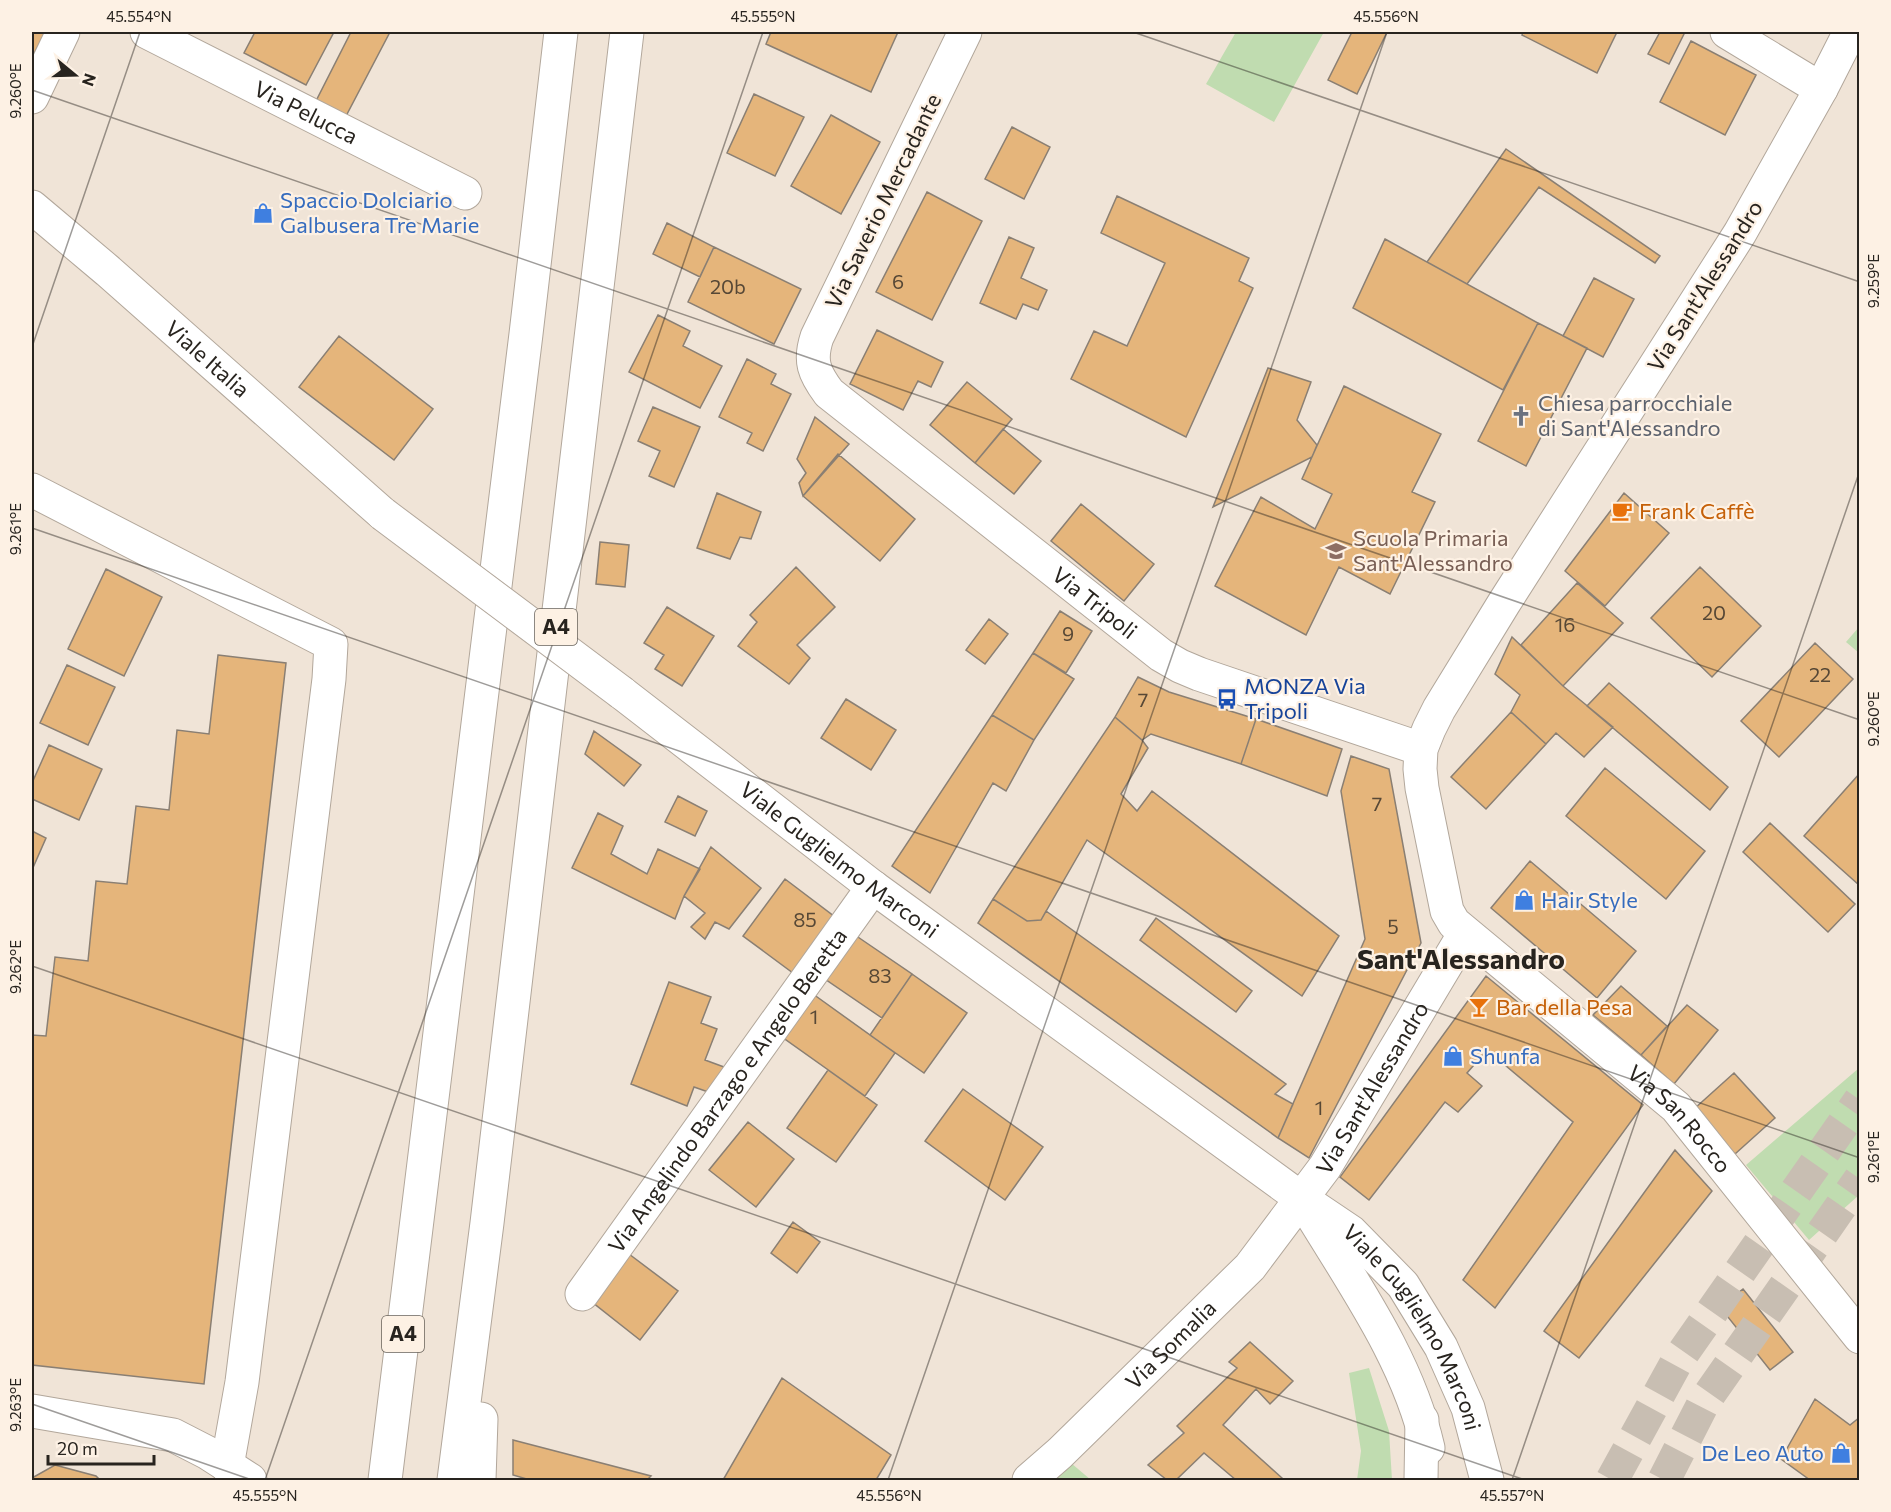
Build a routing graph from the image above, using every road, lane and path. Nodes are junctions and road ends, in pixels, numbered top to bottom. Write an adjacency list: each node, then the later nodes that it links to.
1 (63, 32): 9 (main road)
2 (147, 32): 10 (main road, Via Pelucca)
3 (561, 32): 18 (main road, A4)
4 (627, 32): 20 (main road, A4)
5 (965, 32): 12 (main road, Via Saverio Mercadante)
6 (1727, 32): 8 (main road)
7 (1850, 32): 8 (main road, Via Sant'Alessandro)
8 (1821, 89): 15 (main road, Via Sant'Alessandro)
9 (32, 97)
10 (465, 193)
11 (36, 218): 14 (main road, Viale Italia)
12 (816, 373): 15 (main road, Via Tripoli)
13 (32, 490): 25 (main road)
14 (383, 514): 16 (main road, Viale Guglielmo Marconi, bridge)
15 (1421, 749): 17 (main road, Via Sant'Alessandro)
16 (873, 886): 19 (main road, Viale Guglielmo Marconi); 21 (main road, Via Angelindo Barzago e Angelo Beretta)
17 (1465, 933): 19 (main road, Via Sant'Alessandro); 22 (main road, Via San Rocco)
18 (421, 1187): 26 (main road); 27 (main road, A4)
19 (1302, 1199): 24 (main road, Viale Guglielmo Marconi); 30 (main road, Via Somalia); 33 (main road, Viale Guglielmo Marconi)
20 (487, 1223): 28 (main road, A4); 29 (main road)
21 (582, 1294)
22 (1860, 1337)
23 (32, 1412): 25 (main road)
24 (1422, 1420): 31 (main road); 32 (main road, Viale Guglielmo Marconi)
25 (238, 1473)
26 (365, 1480)
27 (385, 1480)
28 (454, 1480)
29 (479, 1480)
30 (1029, 1480)
31 (1421, 1480)
32 (1436, 1480)
33 (1486, 1480)

